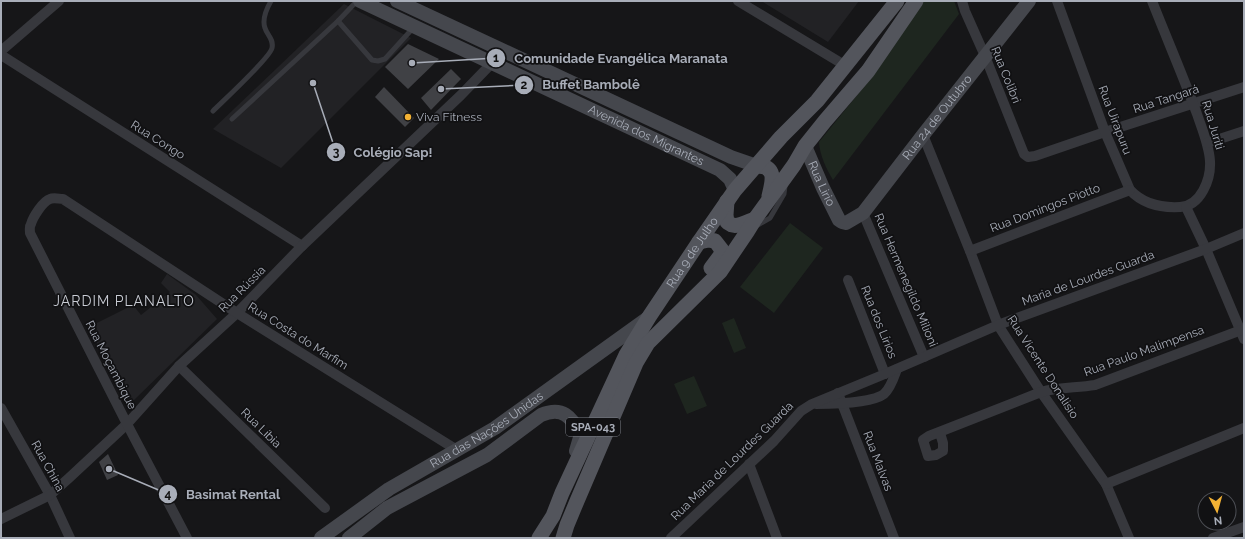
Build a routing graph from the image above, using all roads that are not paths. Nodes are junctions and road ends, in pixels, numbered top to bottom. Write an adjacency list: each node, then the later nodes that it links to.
1 (59, 1): 17 (street)
2 (271, 1): 26 (lane)
3 (357, 1): 14 (lane)
4 (360, 1): 15 (street, Avenida dos Migrantes)
5 (386, 1): 16 (street, Avenida dos Migrantes)
6 (397, 1): 16 (street, Avenida dos Migrantes)
7 (738, 1): 21 (street)
8 (897, 1): 21 (main road, Rua 9 de Julho)
9 (916, 1): 28 (main road)
10 (962, 1): 19 (street, Rua Colibri)
11 (1029, 1): 19 (street, Rua 24 de Outubro)
12 (1057, 1): 30 (street, Rua Uirapuru)
13 (1152, 1): 25 (street, Rua Juriti)
14 (338, 21): 15 (lane); 27 (lane)
15 (414, 26): 20 (street, Avenida dos Migrantes)
16 (464, 32): 23 (street, Avenida dos Migrantes)
17 (1, 51)
18 (1, 56): 48 (street, Rua Congo)
19 (985, 56): 31 (street, Rua 24 de Outubro); 34 (street, Rua Colibri)
20 (492, 63): 22 (street, Avenida dos Migrantes); 48 (street, Rua Rússia)
21 (846, 66): 28 (main road); 35 (main road, Rua 9 de Julho)
22 (505, 70): 23 (street, Avenida dos Migrantes); 38 (street, Avenida dos Migrantes)
23 (578, 85): 35 (street, Avenida dos Migrantes)
24 (1244, 87): 25 (street, Rua Tangará)
25 (1193, 104): 30 (street, Rua Tangará); 32 (street, Rua Juriti)
26 (213, 111)
27 (232, 119)
28 (825, 121): 33 (main road)
29 (1244, 131): 32 (street)
30 (1105, 132): 34 (street, Rua Tangará); 37 (street, Rua Uirapuru)
31 (923, 134): 42 (street, Rua 24 de Outubro); 50 (street, Rua Vicente Donalisio)
32 (1207, 143): 41 (street, Rua Juriti)
33 (806, 146): 36 (main road); 44 (street, Rua Lirio)
34 (1028, 157)
35 (757, 166): 38 (main road, Rua 9 de Julho); 40 (main road)
36 (785, 177): 40 (main road); 45 (lane)
37 (1130, 190): 41 (street); 50 (street, Rua Domingos Piotto)
38 (731, 195): 43 (main road); 47 (main road, Rua 9 de Julho)
39 (44, 202): 52 (street, Rua Costa do Marfim); 66 (street, Rua Moçambique)
40 (768, 202): 43 (main road)
41 (1186, 207): 49 (street)
42 (864, 213): 44 (street, Rua 24 de Outubro); 57 (street, Rua Hermenegildo Milioni)
43 (755, 219): 45 (main road)
44 (839, 220)
45 (747, 232): 56 (main road)
46 (1244, 233): 49 (street, Maria de Lourdes Guarda)
47 (699, 242): 53 (main road, Rua 9 de Julho); 56 (main road)
48 (302, 246): 52 (street, Rua Rússia)
49 (1206, 249): 54 (street, Maria de Lourdes Guarda); 55 (street)
50 (970, 250): 54 (street, Rua Vicente Donalisio)
51 (848, 280): 60 (street, Rua dos Lírios)
52 (237, 313): 58 (street, Rua Rússia); 69 (street, Rua Costa do Marfim)
53 (650, 317): 69 (street, Rua das Nações Unidas); 72 (main road, Rua 9 de Julho / SPA-043)
54 (998, 325): 57 (street, Maria de Lourdes Guarda); 61 (street, Rua Vicente Donalisio)
55 (1243, 333): 61 (street, Rua Paulo Malimpensa)
56 (648, 343): 82 (main road, SPA-043)
57 (924, 358): 59 (street, Maria de Lourdes Guarda)
58 (179, 366): 66 (street, Rua Rússia); 74 (street, Rua Líbia)
59 (897, 369): 60 (street, Rua Maria de Lourdes Guarda); 64 (street, Rua Maria de Lourdes Guarda)
60 (886, 374): 62 (street, Rua Maria de Lourdes Guarda)
61 (1041, 392): 68 (street, Rua Paulo Malimpensa); 71 (street, Rua Vicente Donalisio)
62 (838, 393): 63 (street, Rua Maria de Lourdes Guarda); 64 (street, Rua Malvas)
63 (812, 404): 64 (street, Rua Maria de Lourdes Guarda); 70 (street, Rua Maria de Lourdes Guarda)
64 (842, 404): 85 (street, Rua Malvas)
65 (1, 408): 73 (street, Rua China)
66 (126, 424): 73 (street, Rua Rússia); 78 (street, Rua Moçambique)
67 (1244, 428): 71 (street)
68 (940, 433)
69 (457, 450): 79 (street, Rua das Nações Unidas)
70 (749, 464): 83 (street, Rua Maria de Lourdes Guarda); 84 (street)
71 (1106, 484): 86 (street, Rua Vicente Donalisio)
72 (562, 493): 80 (street, Rua das Nações Unidas); 81 (main road, Rua 9 de Julho / SPA-043)
73 (50, 495): 75 (street, Rua Rússia); 77 (street, Rua China)
74 (325, 508)
75 (1, 519)
76 (1244, 527): 87 (street)
77 (70, 538)
78 (187, 538)
79 (321, 538)
80 (349, 538)
81 (539, 538)
82 (563, 538)
83 (671, 538)
84 (777, 538)
85 (894, 538)
86 (1128, 538)
87 (1213, 538)

